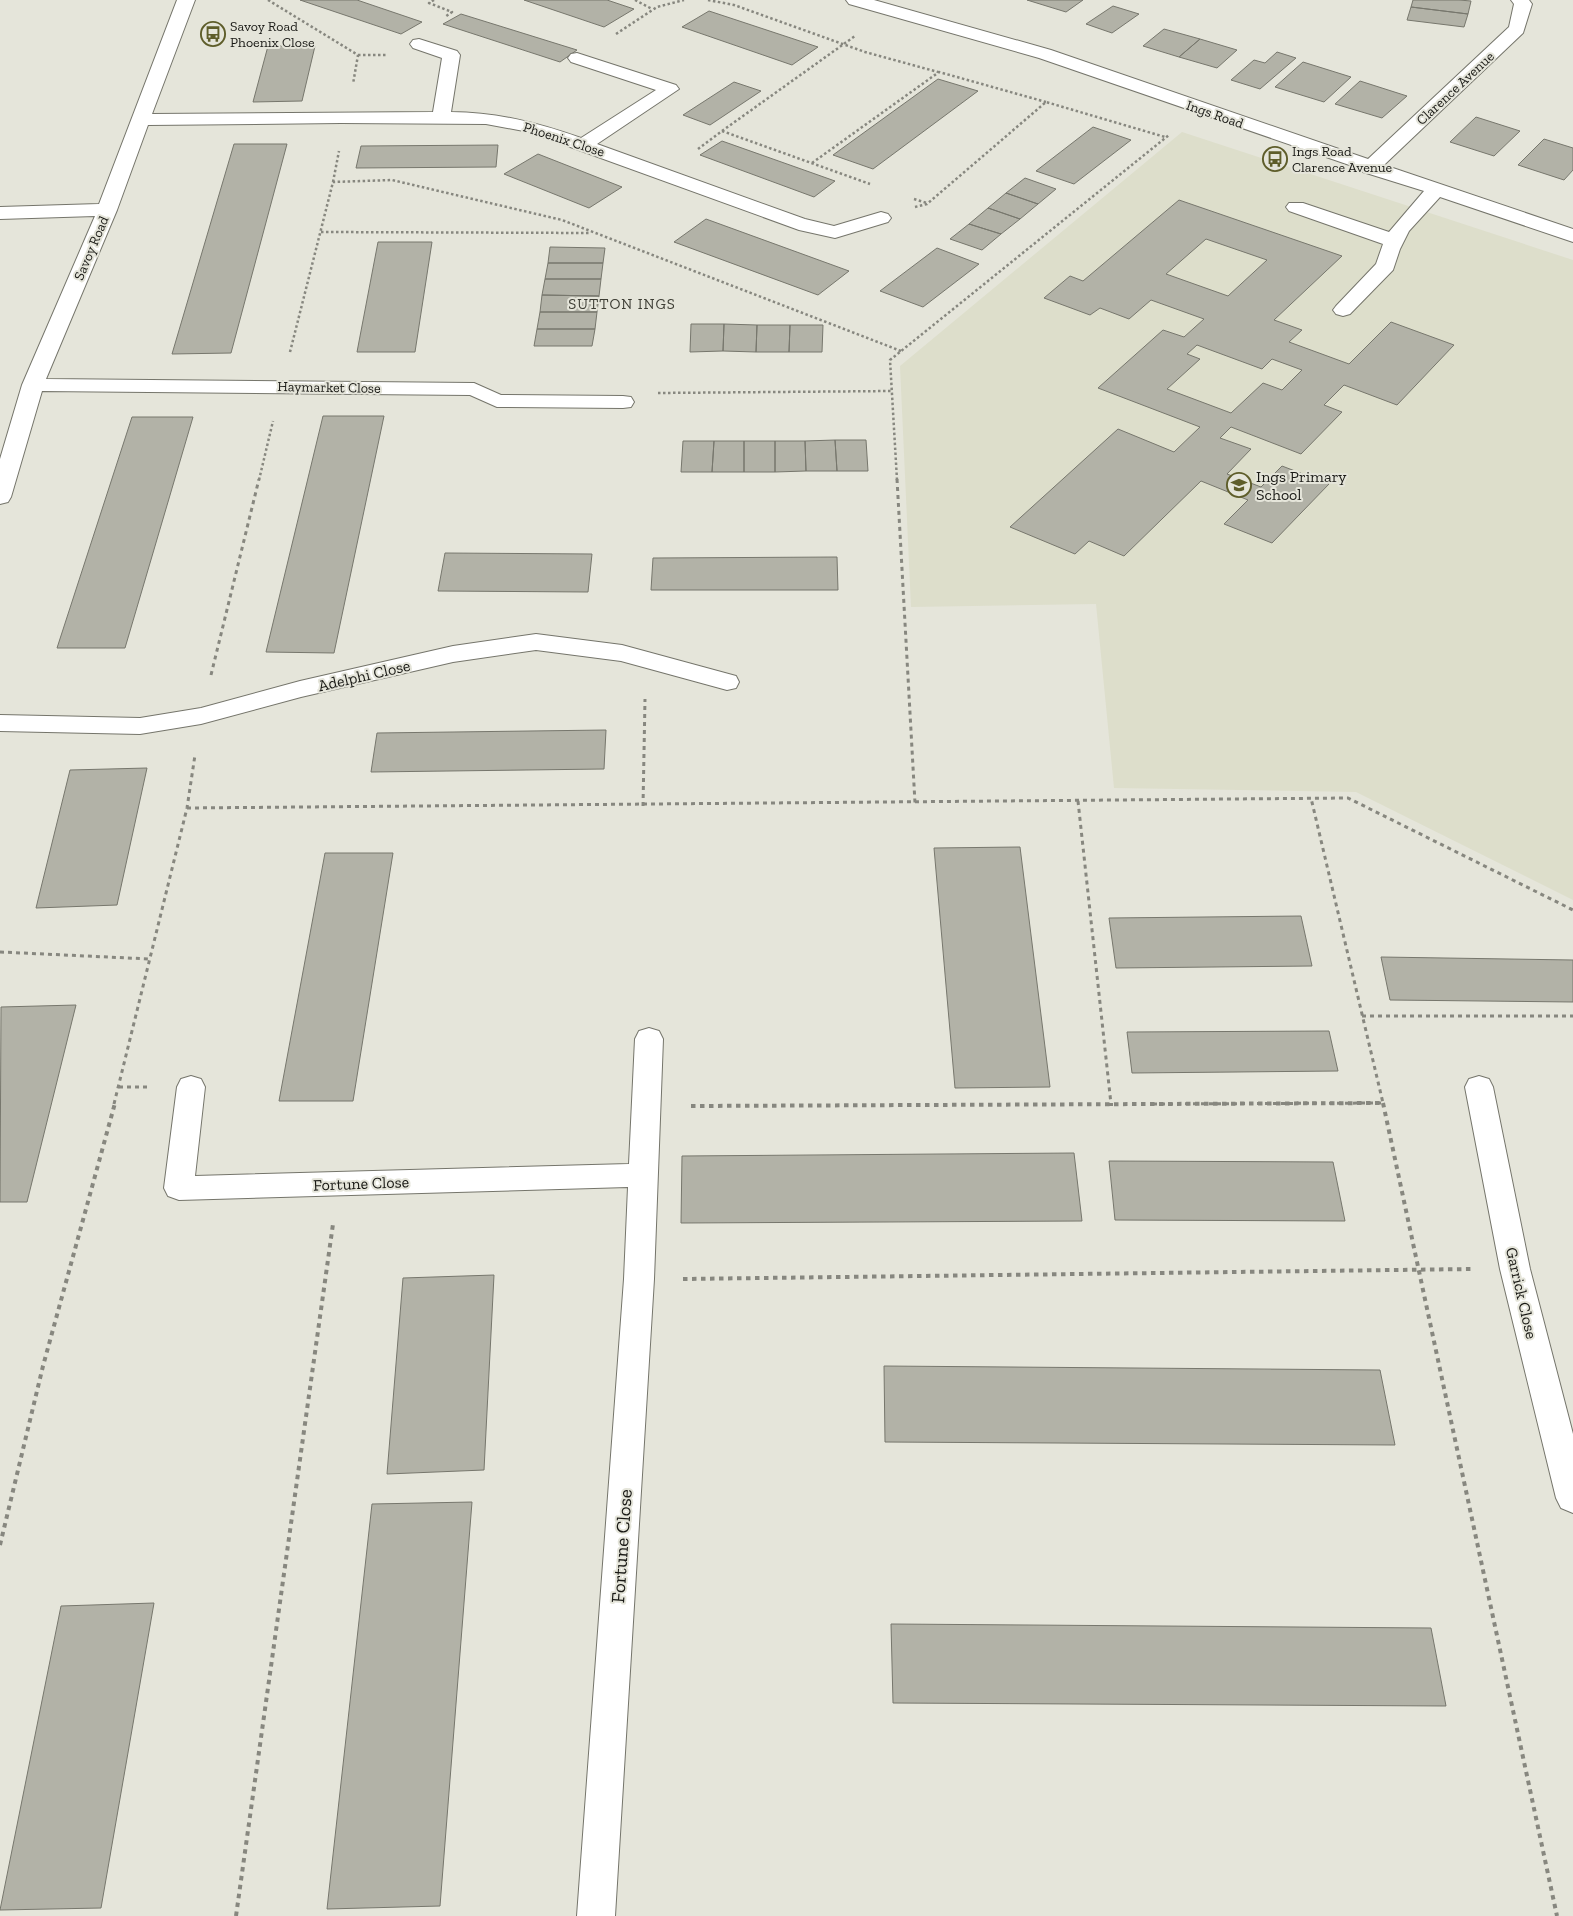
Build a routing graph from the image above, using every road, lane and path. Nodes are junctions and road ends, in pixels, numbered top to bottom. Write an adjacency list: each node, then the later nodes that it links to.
1 (186, 0): 17 (street, Savoy Road)
2 (268, 0): 15 (path)
3 (635, 0): 8 (path)
4 (684, 0): 8 (path)
5 (708, 0): 11 (path)
6 (855, 0): 9 (street, Ings Road)
7 (1520, 0): 23 (street, Clarence Avenue)
8 (653, 10): 12 (path)
9 (914, 16): 11 (path); 23 (street, Ings Road)
10 (418, 44): 16 (street)
11 (844, 44): 13 (path); 18 (path)
12 (577, 58): 21 (street)
13 (939, 72): 14 (path); 22 (path)
14 (1046, 102): 20 (path); 29 (path)
15 (346, 117): 16 (street, Phoenix Close); 17 (street, Phoenix Close); 25 (path)
16 (441, 118): 21 (street, Phoenix Close)
17 (142, 120): 31 (street, Savoy Road)
18 (722, 132): 22 (path); 24 (path)
19 (1172, 133): 20 (path)
20 (1166, 138): 39 (path)
21 (584, 144): 24 (street, Phoenix Close)
22 (812, 163): 26 (path)
23 (1370, 168): 27 (street, Ings Road)
24 (664, 174): 33 (street, Phoenix Close)
25 (332, 182): 34 (path); 35 (path)
26 (874, 185)
27 (1436, 190): 36 (street, Ings Road); 37 (street)
28 (910, 197): 29 (path)
29 (927, 204): 33 (path)
30 (1296, 207): 37 (street)
31 (107, 210): 32 (street); 40 (street, Savoy Road)
32 (0, 213)
33 (881, 218)
34 (320, 232): 35 (path); 41 (path)
35 (594, 233): 39 (path)
36 (1573, 236)
37 (1395, 241): 38 (street)
38 (1343, 310)
39 (901, 351): 42 (path)
40 (33, 385): 41 (street, Haymarket Close); 44 (street, Savoy Road)
41 (282, 386): 43 (street, Haymarket Close); 47 (path)
42 (892, 391): 43 (path); 51 (path)
43 (623, 402)
44 (2, 485)
45 (646, 660): 46 (street, Adelphi Close); 47 (street, Adelphi Close); 52 (path)
46 (727, 682)
47 (200, 716): 48 (street, Adelphi Close); 53 (path)
48 (0, 723)
49 (1311, 798): 50 (path); 54 (path); 57 (path)
50 (1078, 801): 51 (path); 64 (path)
51 (915, 803): 52 (path)
52 (643, 806): 53 (path)
53 (187, 808): 56 (path)
54 (1573, 910)
55 (0, 952): 56 (path)
56 (150, 959): 71 (path)
57 (1362, 1016): 58 (path); 62 (path)
58 (1573, 1016)
59 (648, 1039): 63 (street, Fortune Close)
60 (191, 1087): 66 (street, Fortune Close)
61 (1479, 1087): 67 (street, Garrick Close)
62 (1382, 1103): 64 (path); 68 (path)
63 (647, 1106): 64 (path); 65 (street, Fortune Close)
64 (1111, 1106)
65 (644, 1175): 66 (street, Fortune Close); 69 (street, Fortune Close)
66 (339, 1183): 72 (path)
67 (1515, 1268): 68 (path); 70 (street, Garrick Close)
68 (1417, 1270): 69 (path); 74 (path)
69 (639, 1280): 73 (street, Fortune Close)
70 (1573, 1498)
71 (0, 1545)
72 (236, 1916)
73 (596, 1916)
74 (1557, 1916)

